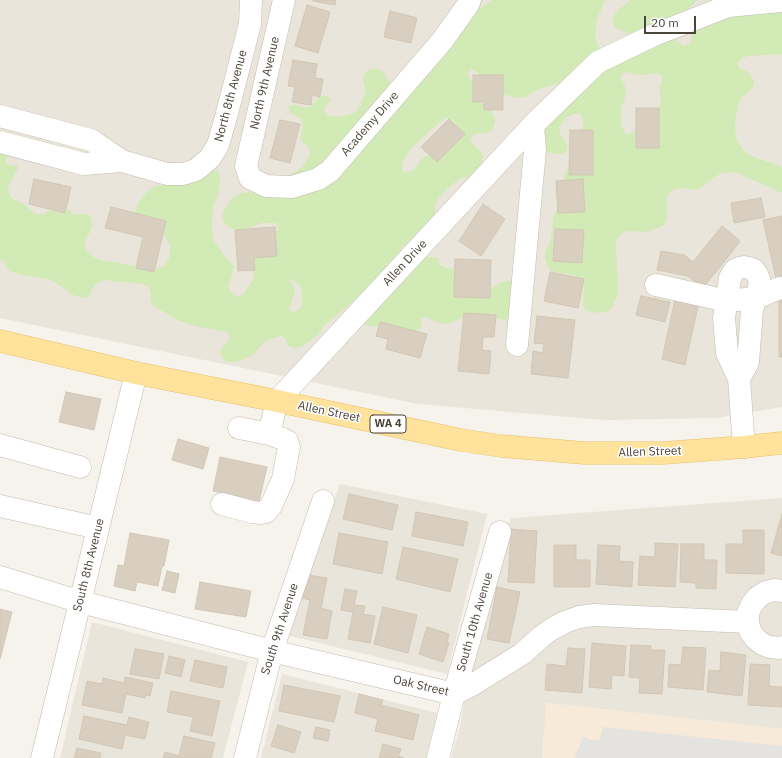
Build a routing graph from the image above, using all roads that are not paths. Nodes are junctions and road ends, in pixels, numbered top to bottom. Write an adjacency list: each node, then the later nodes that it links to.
1 (251, 0): 8 (street, North 8th Avenue)
2 (284, 0): 9 (street, North 9th Avenue)
3 (470, 0): 9 (street, Academy Drive)
4 (782, 1): 6 (street, Allen Drive)
5 (0, 116): 8 (street)
6 (533, 125): 15 (street); 18 (street, Allen Drive)
7 (0, 142): 8 (street)
8 (122, 161)
9 (246, 166)
10 (656, 285): 13 (street)
11 (780, 288): 12 (street)
12 (756, 298): 13 (street); 13 (street); 17 (street)
13 (726, 301): 17 (street)
14 (0, 341): 16 (main road, Allen Street / WA 4)
15 (517, 345)
16 (136, 373): 18 (main road, Allen Street / WA 4); 28 (street, South 8th Avenue)
17 (739, 379): 23 (street)
18 (276, 401): 20 (street); 23 (main road, Allen Street / WA 4)
19 (239, 428): 20 (street)
20 (269, 434): 26 (street)
21 (782, 443): 23 (main road, Allen Street / WA 4)
22 (0, 445): 24 (street)
23 (744, 447)
24 (80, 467)
25 (323, 501): 35 (street, South 9th Avenue)
26 (222, 504)
27 (0, 506): 28 (street)
28 (98, 528): 32 (street, South 8th Avenue)
29 (500, 532): 36 (street, South 10th Avenue)
30 (0, 577): 32 (street, Oak Street)
31 (782, 591): 33 (street)
32 (80, 602): 35 (street, Oak Street); 37 (street, South 8th Avenue)
33 (748, 622): 34 (street); 36 (street, Oak Street)
34 (782, 647)
35 (272, 651): 36 (street, Oak Street); 38 (street, South 9th Avenue)
36 (454, 694): 39 (street, South 10th Avenue)
37 (42, 758)
38 (244, 758)
39 (438, 758)

